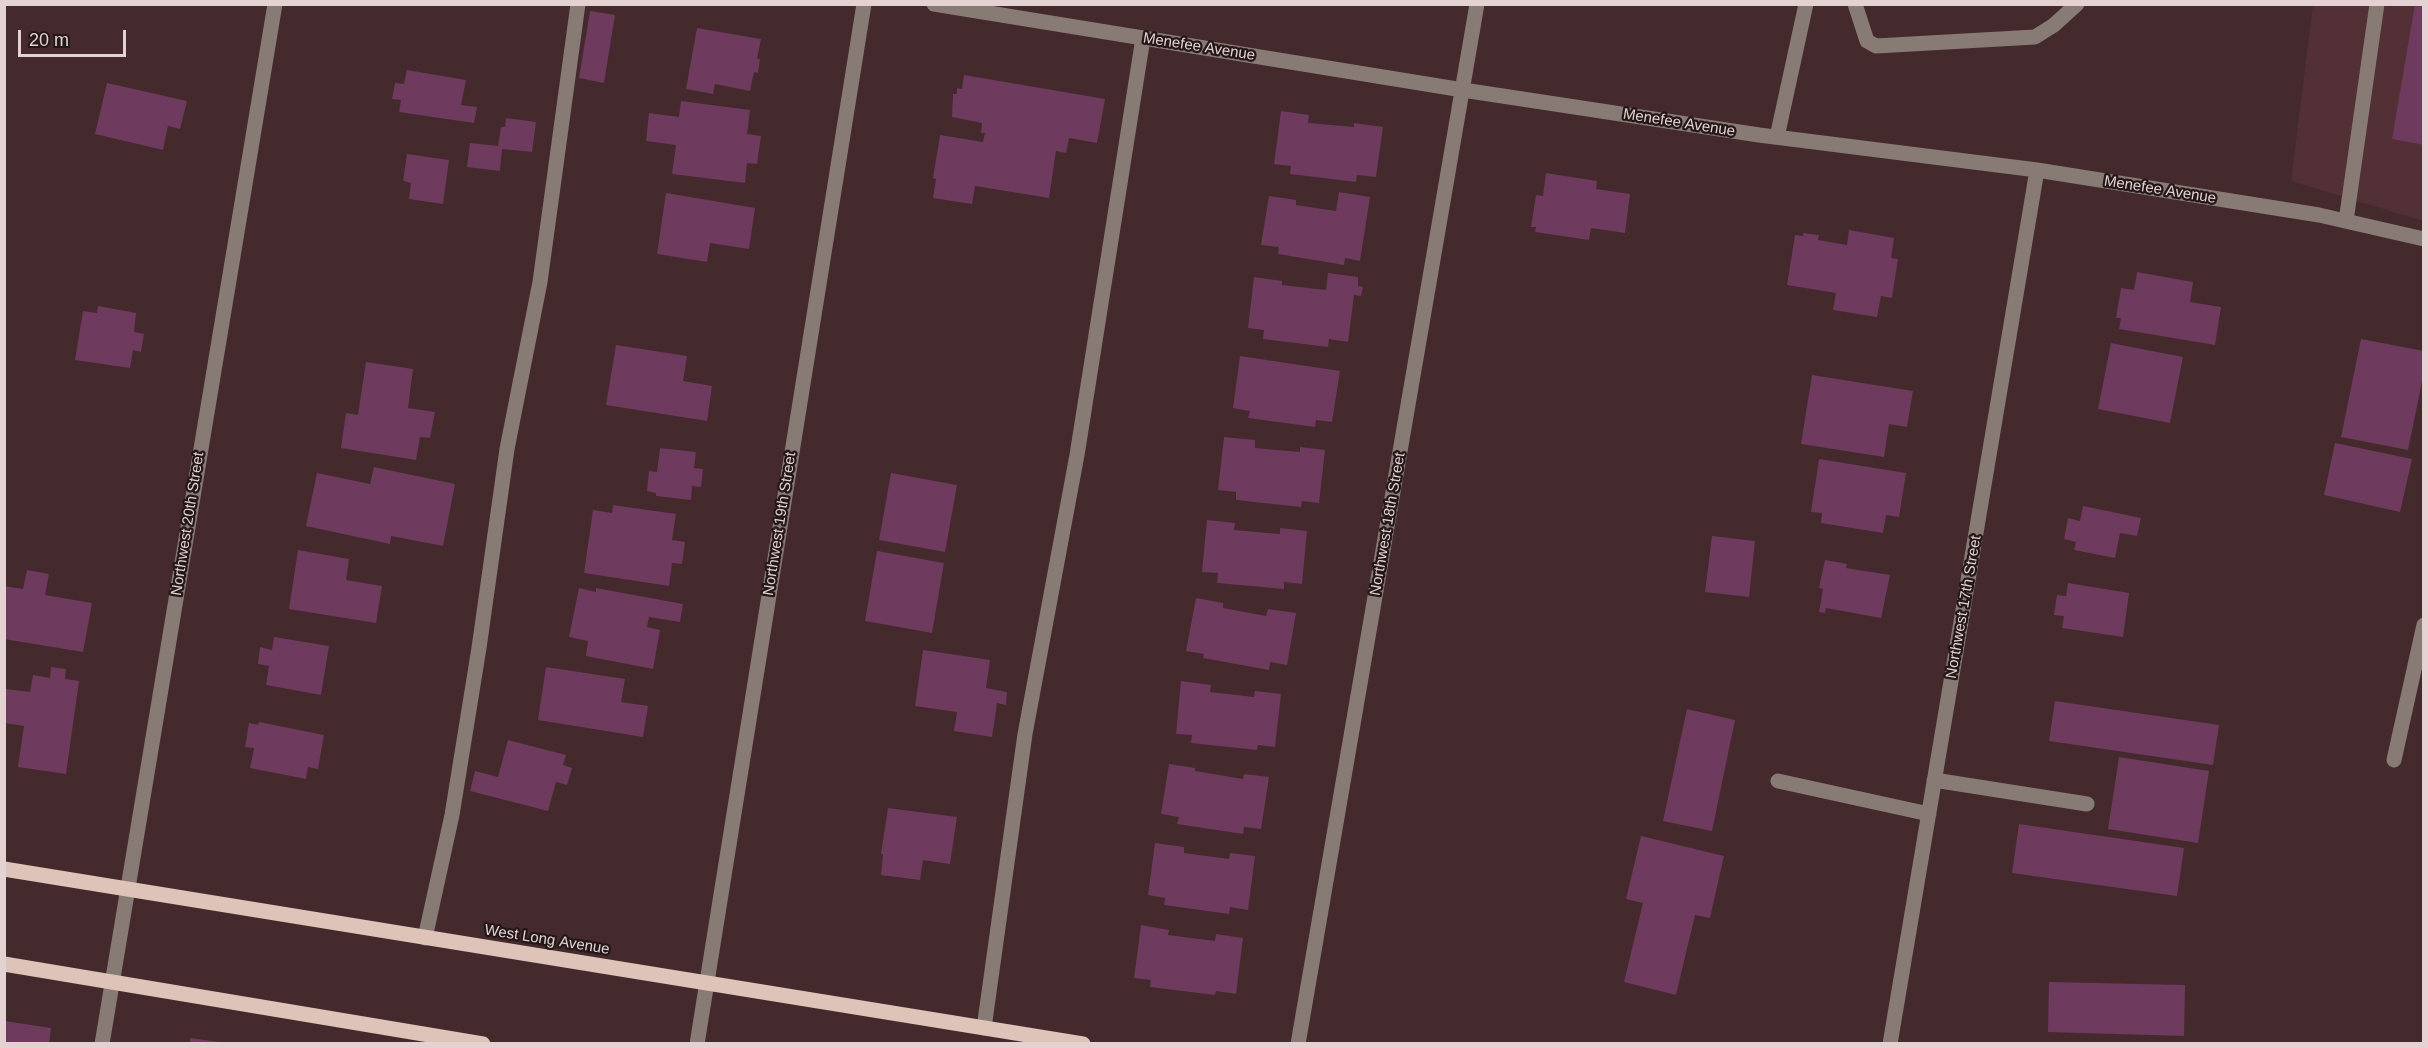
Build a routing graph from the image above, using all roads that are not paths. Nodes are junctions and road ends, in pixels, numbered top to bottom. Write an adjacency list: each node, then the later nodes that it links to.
1 (275, 4): 23 (street, Northwest 20th Street)
2 (578, 4): 24 (street)
3 (864, 4): 27 (street, Northwest 19th Street)
4 (934, 4): 10 (street, Menefee Avenue)
5 (1477, 4): 11 (street, Northwest 18th Street)
6 (1806, 4): 12 (street)
7 (1855, 4): 8 (street)
8 (2076, 4)
9 (2377, 4): 14 (street)
10 (1143, 38): 11 (street, Menefee Avenue); 28 (street)
11 (1463, 90): 12 (street, Menefee Avenue); 33 (street, Northwest 18th Street)
12 (1777, 137): 13 (street, Menefee Avenue)
13 (2037, 170): 14 (street, Menefee Avenue); 18 (street, Northwest 17th Street)
14 (2346, 221): 15 (street, Menefee Avenue)
15 (2424, 239)
16 (2424, 625): 17 (street)
17 (2394, 760)
18 (1934, 780): 20 (street); 21 (street, Northwest 17th Street)
19 (1778, 781): 21 (street)
20 (2087, 804)
21 (1929, 814): 34 (street, Northwest 17th Street)
22 (4, 869): 23 (main road, West Long Avenue)
23 (128, 890): 24 (main road, West Long Avenue); 26 (street, Northwest 20th Street)
24 (425, 938): 27 (main road, West Long Avenue)
25 (4, 963): 26 (main road)
26 (112, 982): 29 (street, Northwest 20th Street); 30 (main road)
27 (706, 984): 28 (main road, West Long Avenue); 31 (street, Northwest 19th Street)
28 (984, 1028): 32 (main road, West Long Avenue)
29 (102, 1044)
30 (483, 1044)
31 (697, 1044)
32 (1083, 1044)
33 (1298, 1044)
34 (1890, 1044)

